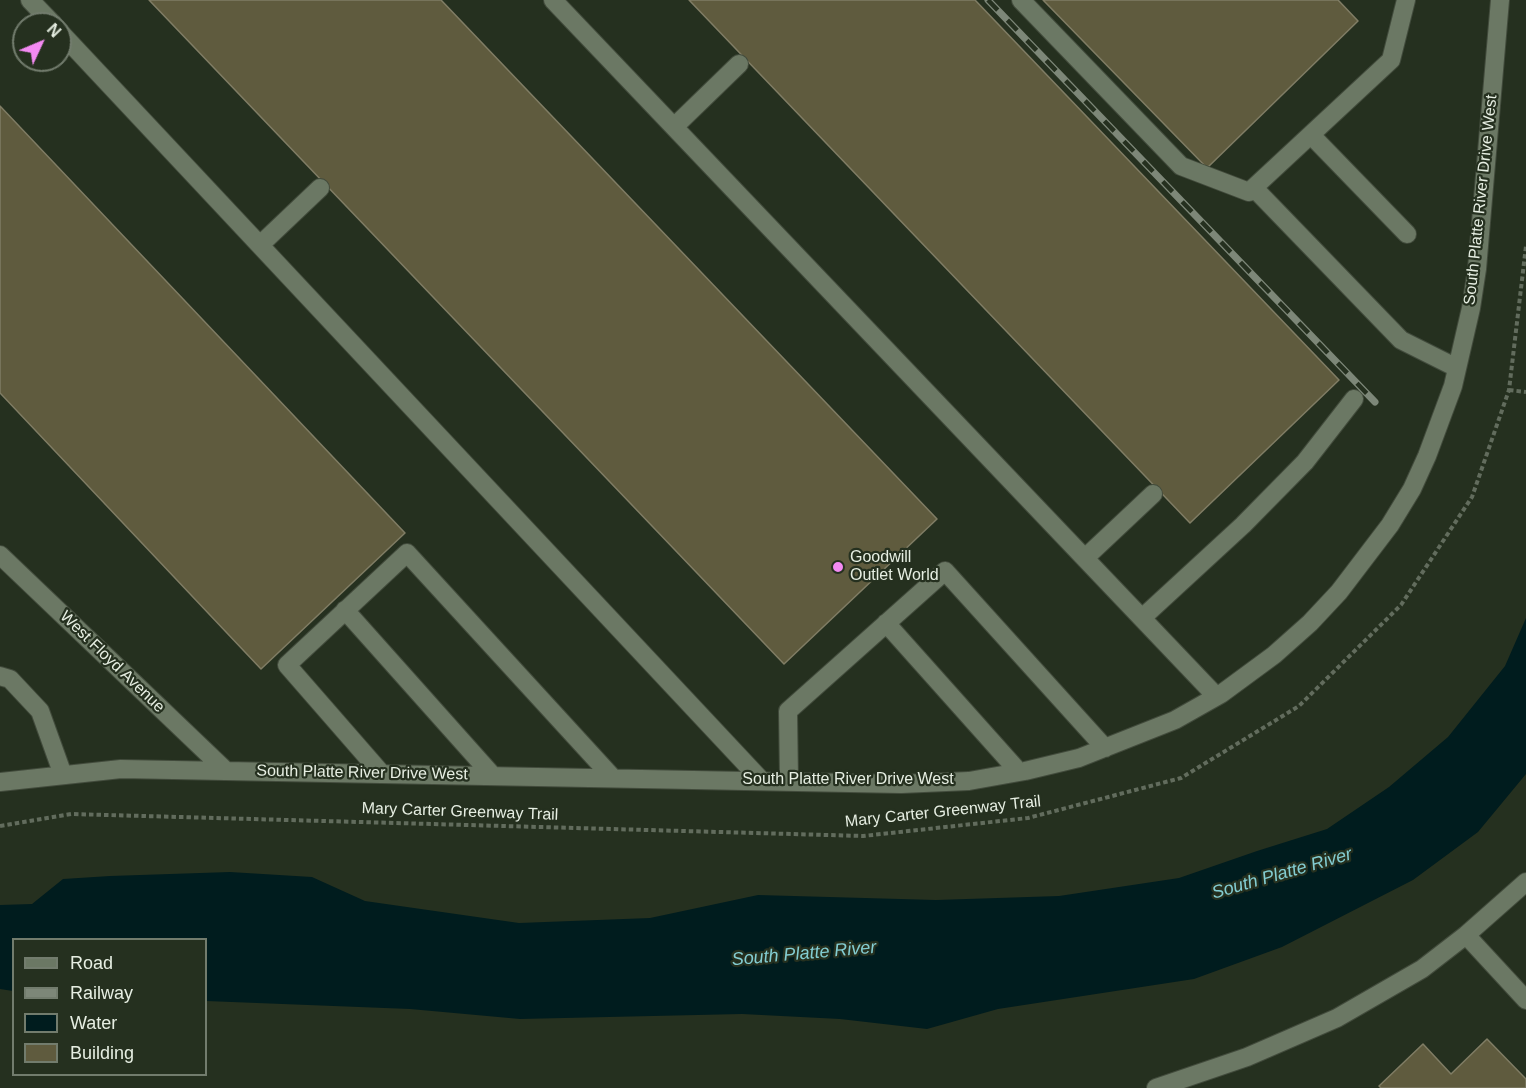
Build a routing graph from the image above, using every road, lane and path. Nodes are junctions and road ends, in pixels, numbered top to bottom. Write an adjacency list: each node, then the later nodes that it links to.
1 (30, 0): 6 (street)
2 (553, 0): 9 (street)
3 (1022, 0): 12 (street)
4 (1406, 0): 10 (street)
5 (1500, 0): 16 (street, South Platte River Drive West)
6 (42, 12)
7 (72, 45): 14 (street)
8 (739, 64): 9 (street)
9 (674, 127): 22 (street)
10 (1311, 135): 12 (street); 13 (street)
11 (320, 188): 14 (street)
12 (1254, 188): 16 (street)
13 (1407, 234)
14 (260, 245): 35 (street)
15 (1526, 246): 17 (path, Mary Carter Greenway Trail)
16 (1458, 368): 27 (street, South Platte River Drive West)
17 (1509, 390): 18 (path); 38 (path, Mary Carter Greenway Trail)
18 (1525, 392)
19 (1354, 399): 24 (street)
20 (1153, 494): 22 (street)
21 (0, 555): 29 (street, West Floyd Avenue)
22 (1085, 558): 24 (street)
23 (345, 610): 31 (street); 33 (street); 34 (street)
24 (1142, 618): 27 (street)
25 (886, 623): 28 (street); 30 (street); 36 (street)
26 (0, 676): 32 (street)
27 (1216, 696): 28 (street, South Platte River Drive West)
28 (1105, 748): 30 (street, South Platte River Drive West)
29 (224, 769): 31 (street, South Platte River Drive West); 32 (street, South Platte River Drive West)
30 (1019, 772): 36 (street, South Platte River Drive West)
31 (382, 774): 33 (street, South Platte River Drive West)
32 (63, 775): 37 (street, South Platte River Drive West)
33 (493, 776): 34 (street, South Platte River Drive West)
34 (613, 778): 35 (street, South Platte River Drive West)
35 (762, 780): 36 (street, South Platte River Drive West)
36 (789, 780)
37 (0, 782)
38 (0, 826)
39 (1526, 882): 40 (street)
40 (1466, 935): 41 (street); 42 (street)
41 (1526, 1000)
42 (1183, 1084): 43 (street)
43 (1156, 1088)

